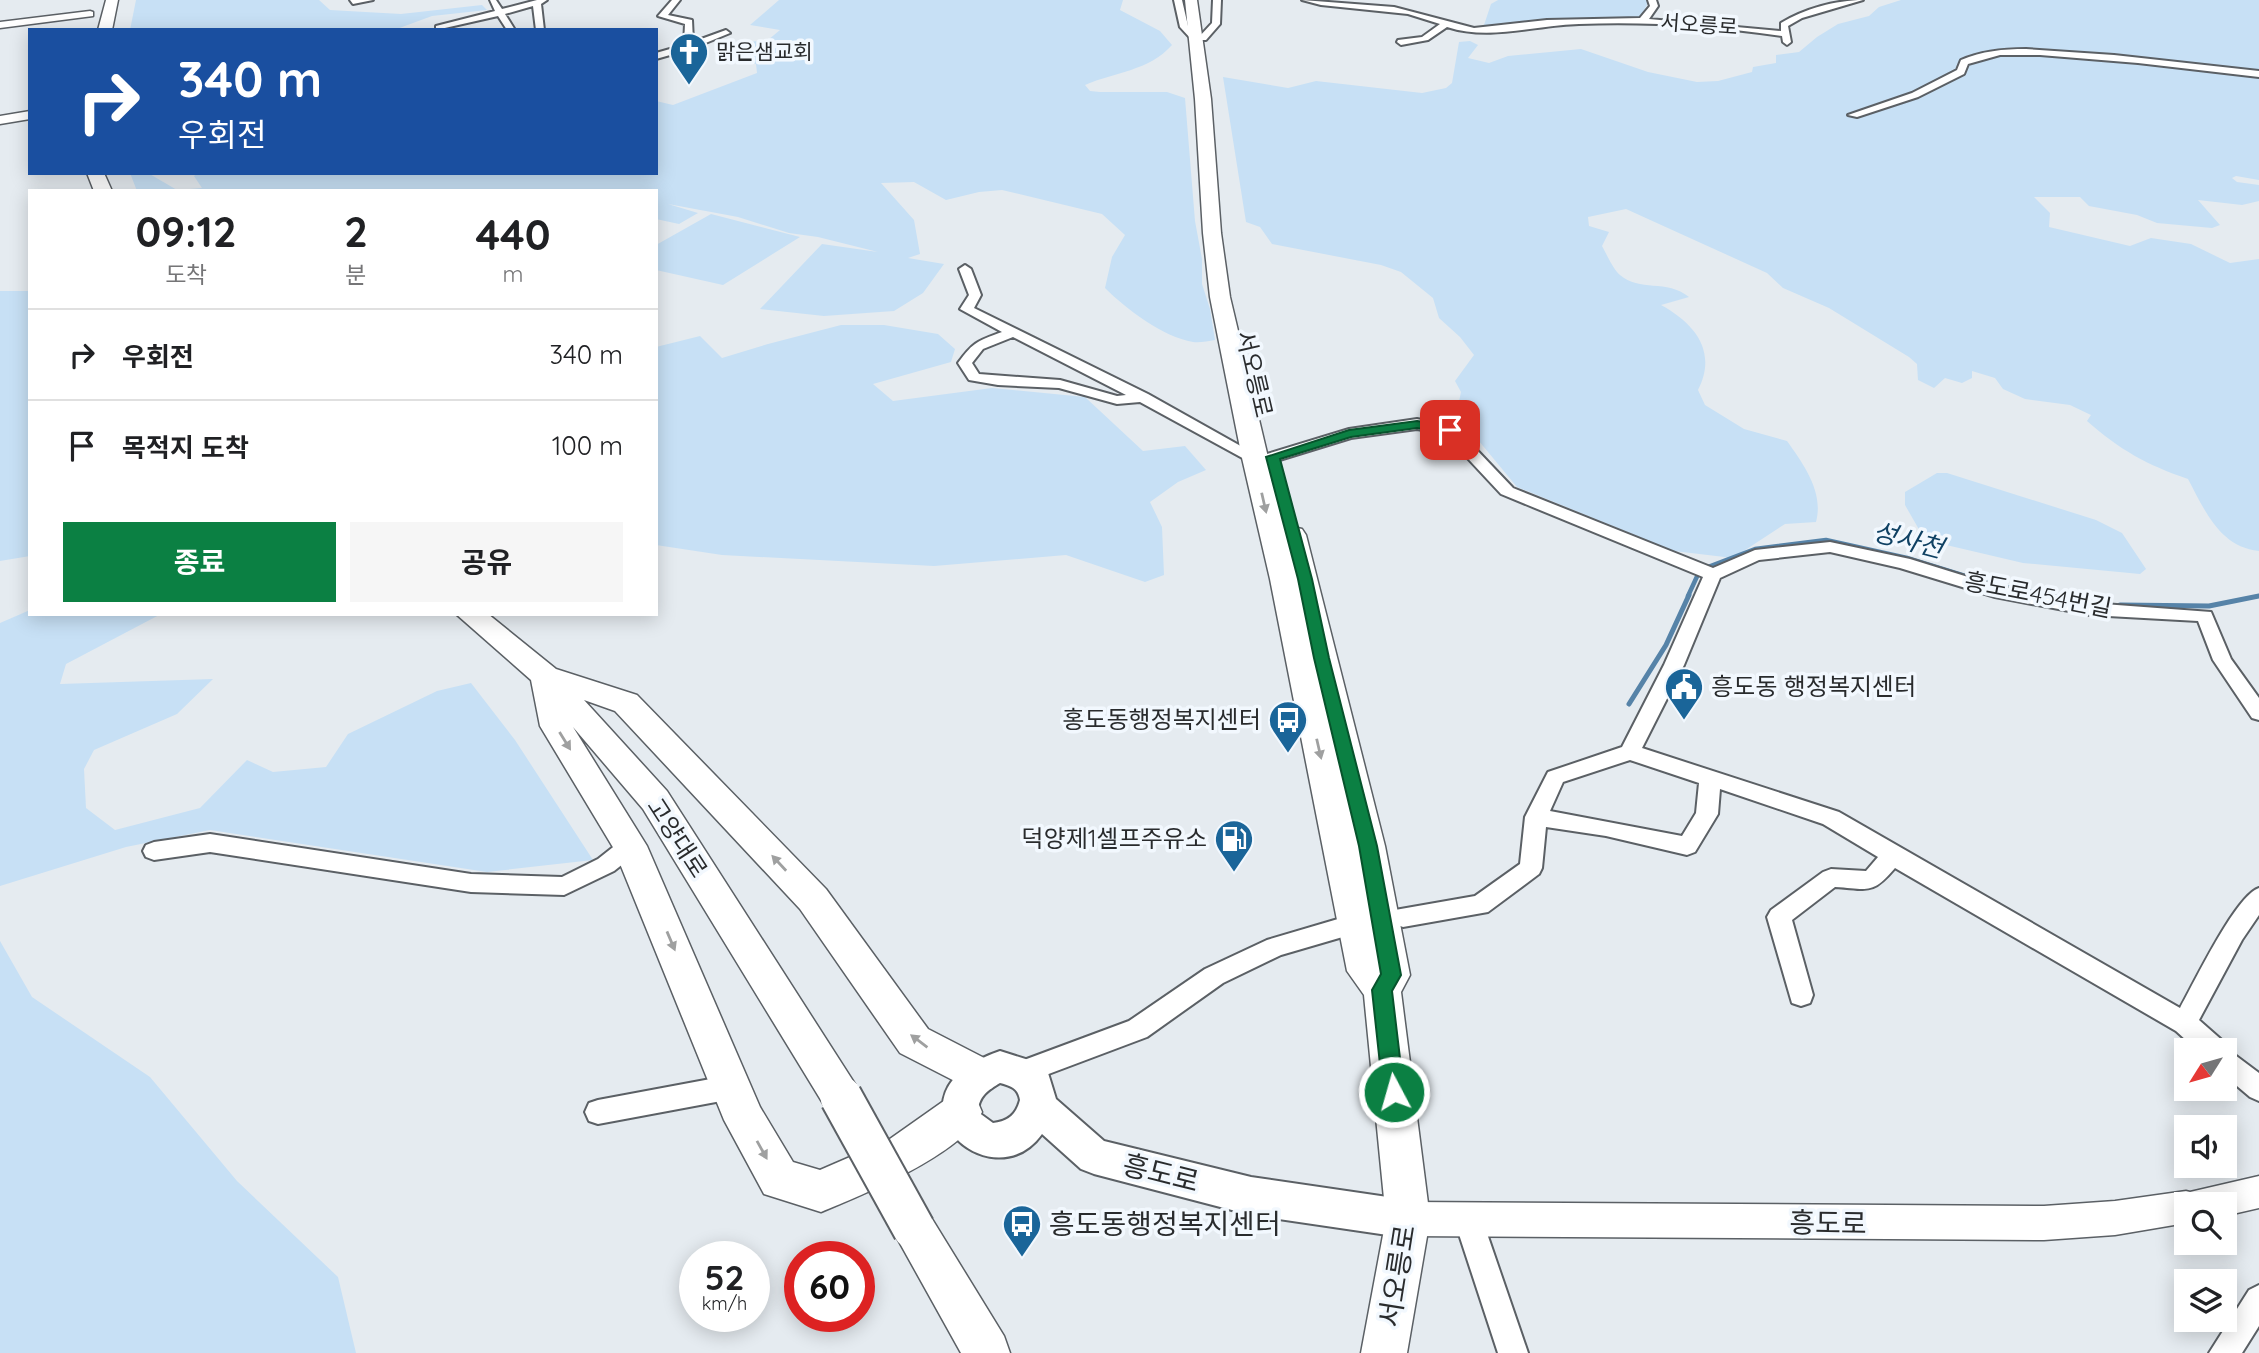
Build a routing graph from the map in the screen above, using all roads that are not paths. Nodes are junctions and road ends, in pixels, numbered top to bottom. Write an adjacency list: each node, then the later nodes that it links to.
1 (93, 0): 17 (main road)
2 (112, 0): 22 (main road)
3 (125, 0): 23 (main road)
4 (369, 0): 15 (street)
5 (492, 0): 16 (street)
6 (676, 0): 32 (street)
7 (1178, 0): 29 (street, 서오릉로)
8 (1191, 0): 29 (main road, 서오릉로)
9 (1200, 0): 29 (main road, 서오릉로)
10 (1217, 0): 29 (street)
11 (1306, 0): 20 (street, 서오릉로)
12 (1652, 0): 18 (street)
13 (1859, 0): 28 (street)
14 (540, 1): 16 (street); 26 (street)
15 (353, 2)
16 (498, 12): 24 (street); 25 (street)
17 (90, 14): 19 (street); 21 (main road)
18 (1646, 21): 20 (street, 서오릉로); 28 (street, 서오릉로)
19 (0, 25)
20 (1444, 25): 30 (street)
21 (88, 28)
22 (105, 28)
23 (119, 28)
24 (439, 28)
25 (510, 28)
26 (540, 28)
27 (726, 33): 32 (street)
28 (1786, 34): 31 (street)
29 (1199, 38): 41 (main road, 서오릉로)
30 (1401, 42)
31 (1788, 46)
32 (688, 47): 33 (street)
33 (658, 55)
34 (2259, 74): 35 (street)
35 (1853, 115)
36 (28, 116): 37 (street)
37 (0, 120)
38 (965, 269): 39 (street, 서오릉로)
39 (1014, 332): 40 (street, 서오릉로); 40 (street, 서오릉로)
40 (1143, 397): 41 (street, 서오릉로)
41 (1263, 458): 42 (street); 69 (main road, 서오릉로)
42 (1710, 574): 45 (street, 흥도로454번길); 46 (street)
43 (472, 616): 44 (main road, 고양대로)
44 (545, 676): 49 (main road, one-way to 49); 60 (main road, one-way to 44); 72 (main road, 고양대로, bridge)
45 (2259, 713)
46 (1630, 752): 47 (street); 48 (street)
47 (1710, 779): 48 (street); 51 (street)
48 (1536, 817): 53 (street)
49 (630, 846): 50 (street, 고양대로); 61 (main road, one-way to 61)
50 (154, 851)
51 (1893, 855): 55 (street); 56 (street)
52 (2259, 897): 56 (street)
53 (1403, 917)
54 (1338, 929): 59 (street)
55 (1801, 995)
56 (2185, 1023): 57 (street)
57 (2201, 1038)
58 (2237, 1070): 62 (street)
59 (1022, 1072): 60 (main road); 63 (main road, 흥도로)
60 (978, 1075): 65 (main road)
61 (732, 1087): 64 (street); 65 (main road, one-way to 65)
62 (2259, 1089)
63 (1038, 1107): 65 (main road); 69 (main road, 흥도로)
64 (598, 1112)
65 (962, 1112)
66 (2259, 1192): 67 (street)
67 (2237, 1197)
68 (2174, 1210): 70 (street, 흥도로)
69 (1408, 1219): 70 (street, 흥도로); 73 (main road, 서오릉로)
70 (1468, 1219): 74 (street)
71 (2259, 1300): 75 (street)
72 (987, 1353)
73 (1384, 1353)
74 (1513, 1353)
75 (2224, 1353)

